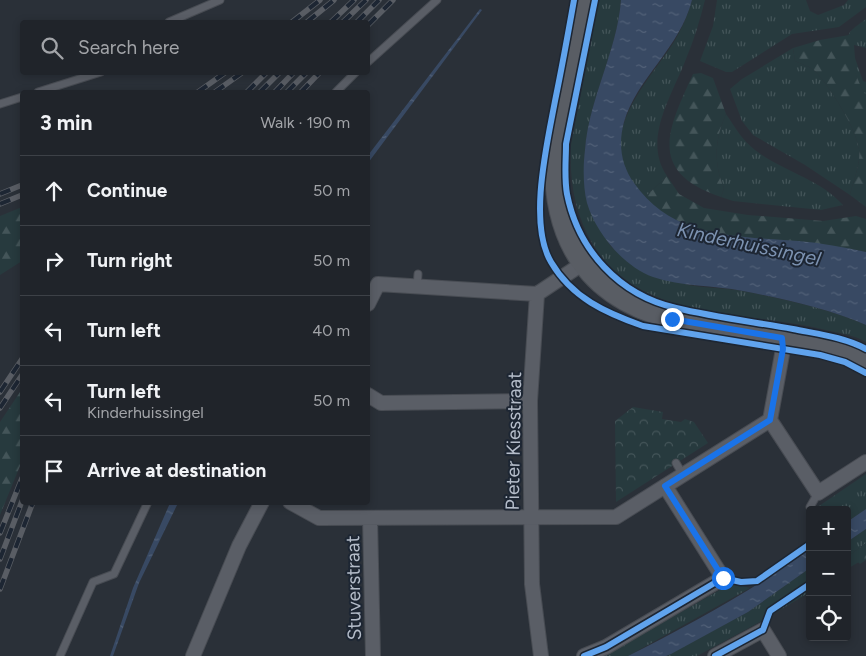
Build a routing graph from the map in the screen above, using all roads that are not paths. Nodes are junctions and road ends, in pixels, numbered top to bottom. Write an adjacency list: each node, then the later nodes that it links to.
1 (220, 0): 4 (lane)
2 (437, 0): 5 (lane)
3 (584, 0): 12 (main road)
4 (174, 20)
5 (370, 60)
6 (92, 75): 8 (lane)
7 (353, 75): 9 (lane)
8 (44, 90)
9 (338, 90)
10 (20, 98): 11 (lane)
11 (0, 104)
12 (582, 264): 13 (street); 15 (main road)
13 (537, 294): 14 (street); 18 (street, Pieter Kiesstraat)
14 (370, 300)
15 (782, 338): 16 (main road); 19 (street)
16 (866, 361)
17 (370, 396): 18 (street)
18 (530, 401): 28 (street, Pieter Kiesstraat)
19 (770, 420): 21 (street); 22 (street)
20 (866, 462): 22 (street)
21 (665, 486): 28 (street); 33 (street)
22 (818, 493): 26 (lane)
23 (147, 505): 29 (lane)
24 (260, 505): 30 (street)
25 (295, 505): 27 (street)
26 (810, 506)
27 (370, 518): 28 (street); 31 (street, Stuverstraat)
28 (531, 518): 32 (street, Pieter Kiesstraat)
29 (60, 656)
30 (193, 656)
31 (373, 656)
32 (541, 656)
33 (584, 656)
34 (715, 656): 35 (street)
35 (779, 656)

